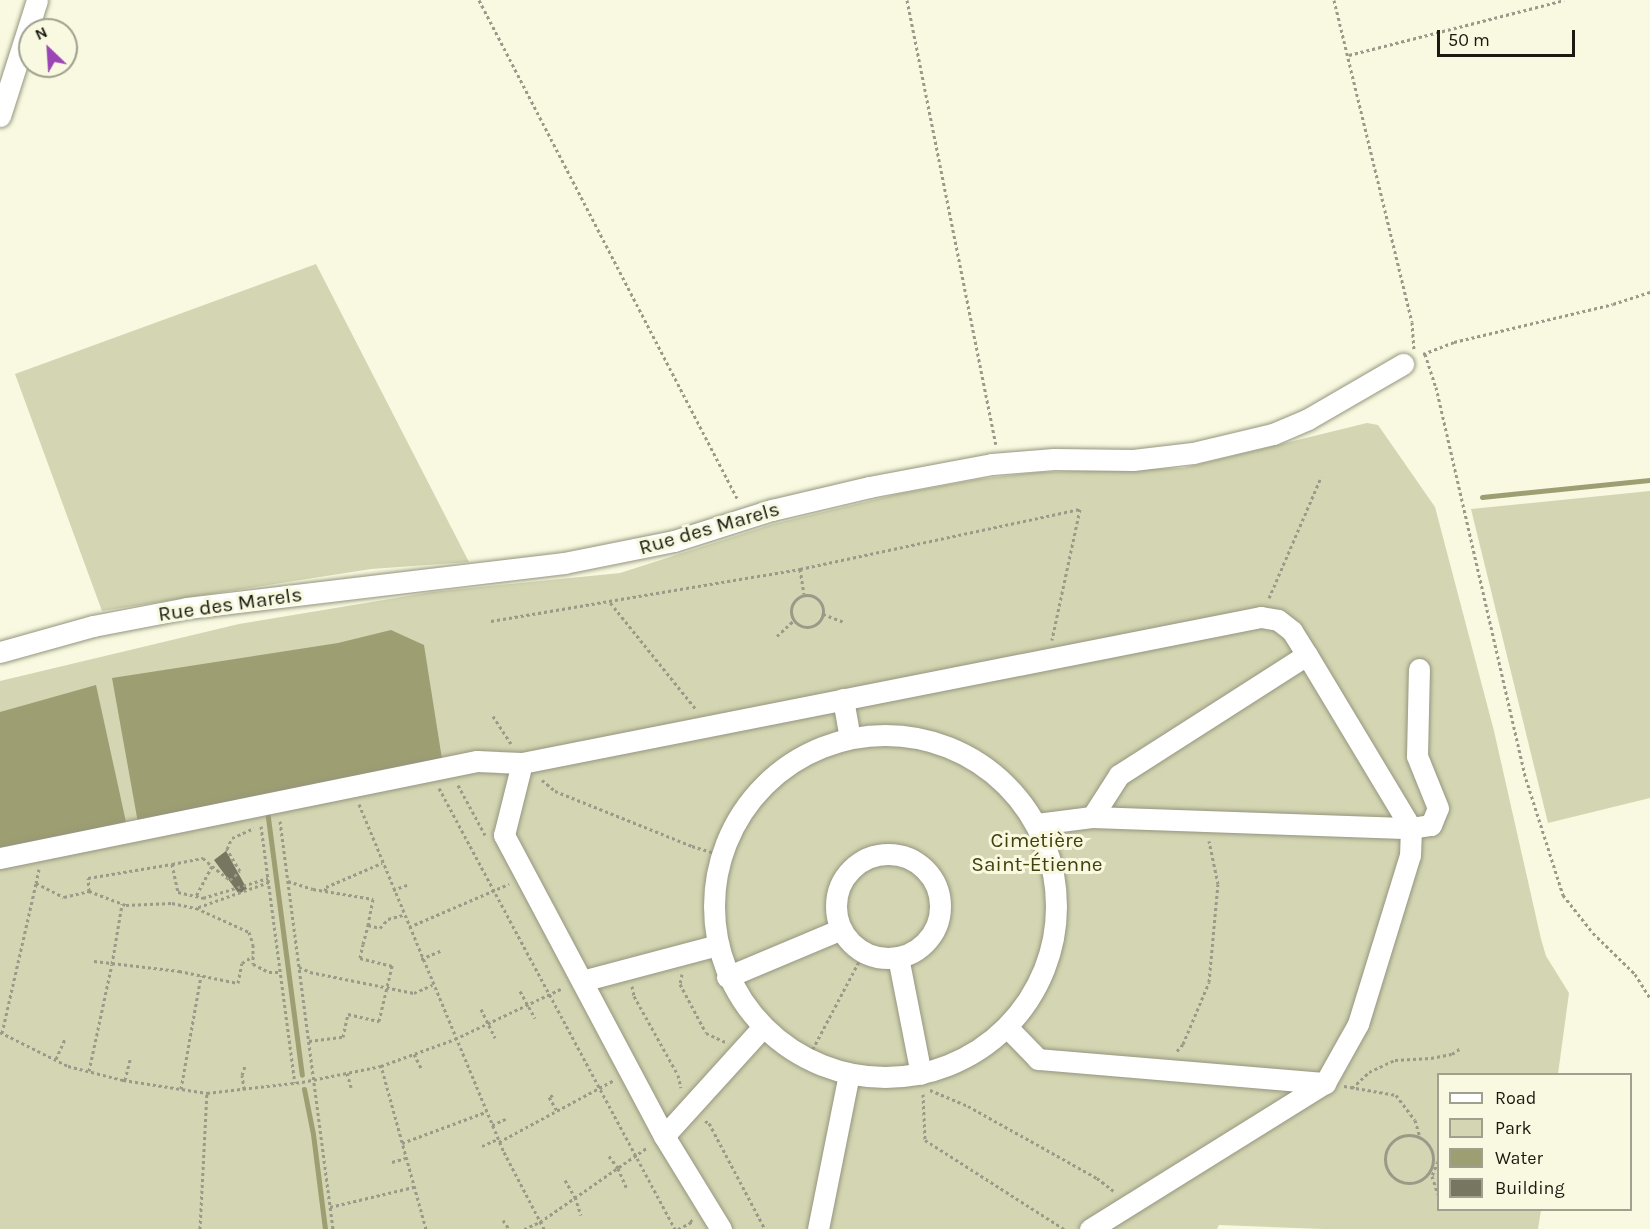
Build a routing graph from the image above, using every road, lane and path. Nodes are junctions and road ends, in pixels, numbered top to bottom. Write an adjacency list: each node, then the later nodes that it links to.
1 (37, 0): 7 (street)
2 (479, 0): 13 (path)
3 (907, 0): 11 (path)
4 (1334, 0): 6 (path)
5 (1564, 0): 6 (path)
6 (1348, 55): 9 (path)
7 (0, 116)
8 (1650, 292): 9 (path)
9 (1425, 354): 81 (path)
10 (1402, 364): 11 (street, Rue des Marels)
11 (997, 464): 13 (street, Rue des Marels)
12 (1321, 477): 18 (path)
13 (747, 518): 23 (street, Rue des Marels)
14 (800, 569): 15 (path); 16 (path); 25 (path)
15 (804, 595): 17 (path); 19 (path)
16 (609, 601): 20 (path); 29 (path)
17 (823, 614): 19 (path); 21 (path)
18 (1262, 617): 24 (street); 25 (street)
19 (794, 620): 22 (path)
20 (491, 621)
21 (844, 622)
22 (777, 636)
23 (0, 652)
24 (1307, 656): 36 (street); 39 (street)
25 (1048, 659): 27 (street)
26 (1419, 669): 39 (street)
27 (843, 699): 29 (street); 30 (street)
28 (494, 716): 31 (path)
29 (710, 726): 31 (street)
30 (850, 737): 38 (street); 42 (street)
31 (522, 763): 32 (street); 42 (path); 76 (street)
32 (452, 766): 33 (street); 40 (path)
33 (429, 770): 34 (street); 55 (path)
34 (352, 786): 35 (street); 44 (path)
35 (266, 810): 41 (street); 46 (path); 48 (path); 49 (path)
36 (1092, 818): 37 (street); 38 (street)
37 (1205, 821): 39 (street); 102 (path)
38 (1037, 824): 86 (street)
39 (1411, 828): 111 (street)
40 (490, 844)
41 (44, 847): 43 (street); 50 (path)
42 (722, 855): 63 (street)
43 (0, 858)
44 (382, 863): 52 (path); 54 (path)
45 (172, 864): 46 (path); 53 (path); 56 (path)
46 (212, 866): 56 (path)
47 (506, 873): 55 (path)
48 (268, 880): 56 (path); 58 (path); 73 (path)
49 (288, 881): 54 (path); 72 (path)
50 (36, 883): 53 (path); 88 (path)
51 (407, 885): 52 (path)
52 (393, 890): 59 (path)
53 (89, 891): 57 (path)
54 (325, 891): 60 (path)
55 (494, 891): 61 (path); 80 (path)
56 (196, 896)
57 (122, 904): 58 (path); 71 (path)
58 (196, 908): 67 (path)
59 (403, 915): 60 (path); 61 (path)
60 (368, 925): 78 (path)
61 (409, 927): 69 (path)
62 (841, 929): 65 (street); 68 (street); 75 (street)
63 (717, 945): 66 (street); 75 (street)
64 (442, 950): 69 (path)
65 (864, 952): 68 (street); 98 (path)
66 (685, 953): 76 (street); 93 (path)
67 (253, 956): 73 (path); 74 (path)
68 (898, 957): 106 (street)
69 (422, 959): 77 (path)
70 (94, 961): 71 (path)
71 (112, 964): 74 (path); 103 (path)
72 (299, 967): 78 (path); 92 (path)
73 (280, 972): 110 (path)
74 (201, 976): 115 (path)
75 (727, 977): 87 (street)
76 (582, 981): 80 (path); 123 (street)
77 (432, 985): 78 (path); 91 (path)
78 (386, 988): 92 (path)
79 (520, 991): 82 (path)
80 (549, 994): 82 (path); 113 (path)
81 (1650, 998)
82 (527, 1005): 84 (path); 85 (path)
83 (481, 1009): 85 (path)
84 (535, 1018)
85 (488, 1023): 89 (path); 91 (path)
86 (1007, 1027): 102 (street); 106 (street)
87 (763, 1028): 93 (street); 98 (street)
88 (1, 1033): 96 (path)
89 (495, 1038)
90 (64, 1039): 96 (path)
91 (455, 1039): 95 (path); 120 (path)
92 (309, 1041): 109 (path)
93 (744, 1048): 123 (street)
94 (1461, 1048): 114 (path)
95 (414, 1054): 100 (path); 101 (path)
96 (56, 1059): 103 (path)
97 (130, 1060): 108 (path)
98 (807, 1060): 105 (street)
99 (245, 1066): 116 (path)
100 (381, 1066): 104 (path); 126 (path)
101 (421, 1068)
102 (1163, 1069): 111 (street)
103 (89, 1071): 108 (path)
104 (347, 1073): 109 (path); 112 (path)
105 (849, 1074): 106 (street); 154 (street)
106 (921, 1074)
107 (616, 1079): 113 (path)
108 (125, 1080): 115 (path)
109 (315, 1080): 110 (path); 142 (path)
110 (295, 1083): 116 (path)
111 (1325, 1083): 114 (path); 141 (street)
112 (351, 1087)
113 (599, 1088): 119 (path); 129 (path)
114 (1352, 1088): 124 (path)
115 (181, 1089): 117 (path)
116 (244, 1089): 117 (path)
117 (207, 1093): 146 (path)
118 (553, 1095): 119 (path)
119 (557, 1111): 125 (path)
120 (486, 1112): 122 (path); 126 (path)
121 (508, 1118): 122 (path)
122 (492, 1125): 125 (path)
123 (664, 1136): 129 (path); 153 (street)
124 (1420, 1137): 134 (path); 134 (path)
125 (499, 1140): 127 (path); 145 (path)
126 (402, 1143): 130 (path)
127 (482, 1146)
128 (609, 1156): 135 (path)
129 (636, 1156): 135 (path); 152 (path)
130 (406, 1158): 131 (path); 138 (path)
131 (392, 1162)
132 (1437, 1162): 134 (path)
133 (1437, 1164): 139 (path)
134 (1433, 1165)
135 (618, 1168): 137 (path); 140 (path)
136 (565, 1180): 140 (path)
137 (626, 1186)
138 (414, 1187): 142 (path); 148 (path)
139 (1437, 1191)
140 (575, 1197): 143 (path); 145 (path)
141 (1130, 1204): 155 (path); 156 (street)
142 (330, 1207): 147 (path)
143 (581, 1215)
144 (503, 1220): 149 (path)
145 (540, 1222): 150 (path); 151 (path)
146 (200, 1229)
147 (333, 1229)
148 (426, 1229)
149 (509, 1229)
150 (524, 1229)
151 (544, 1229)
152 (675, 1229)
153 (721, 1229)
154 (818, 1229)
155 (1064, 1229)
156 (1090, 1229)

